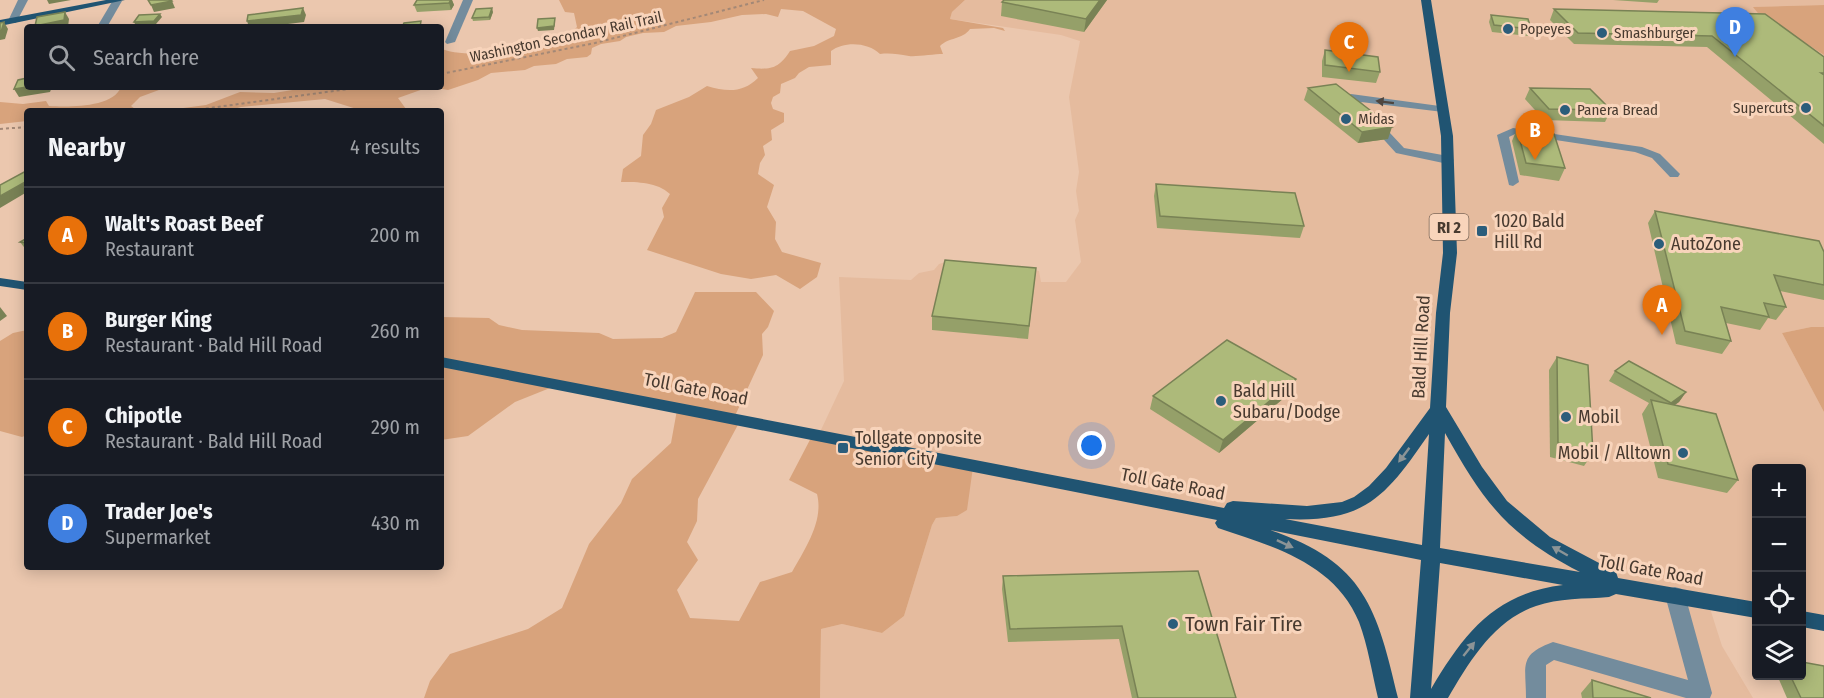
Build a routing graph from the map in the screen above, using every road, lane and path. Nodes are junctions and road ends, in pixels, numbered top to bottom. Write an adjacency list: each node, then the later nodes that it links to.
1 (23, 0): 6 (street)
2 (118, 0): 6 (main road); 8 (street)
3 (468, 0): 9 (street)
4 (764, 0): 10 (path, Washington Secondary Rail Trail)
5 (1426, 0): 13 (main road, Bald Hill Road / RI 2)
6 (13, 21): 7 (main road)
7 (0, 23)
8 (104, 24)
9 (450, 42)
10 (444, 73)
11 (341, 90): 12 (path)
12 (210, 108)
13 (1443, 109): 16 (main road, Bald Hill Road / RI 2); 16 (street, one-way to 16)
14 (24, 127): 15 (path)
15 (0, 129)
16 (1448, 160): 22 (main road, Bald Hill Road / RI 2)
17 (1674, 174): 18 (street)
18 (1513, 182)
19 (0, 282): 20 (main road)
20 (24, 286)
21 (444, 363): 23 (main road, Toll Gate Road)
22 (1439, 408): 23 (main road, one-way to 23); 24 (main road, Bald Hill Road / RI 2); 25 (main road, one-way to 22)
23 (1170, 504): 24 (main road, Toll Gate Road); 31 (main road, one-way to 31)
24 (1431, 554): 25 (main road, Toll Gate Road); 32 (main road, Bald Hill Road / RI 2)
25 (1631, 587): 26 (main road, Toll Gate Road); 33 (main road, one-way to 25)
26 (1675, 595): 27 (main road, Toll Gate Road); 30 (street)
27 (1752, 609)
28 (1806, 620): 29 (main road)
29 (1824, 623)
30 (1703, 696): 34 (street)
31 (1388, 698)
32 (1420, 698)
33 (1437, 698)
34 (1536, 698)

